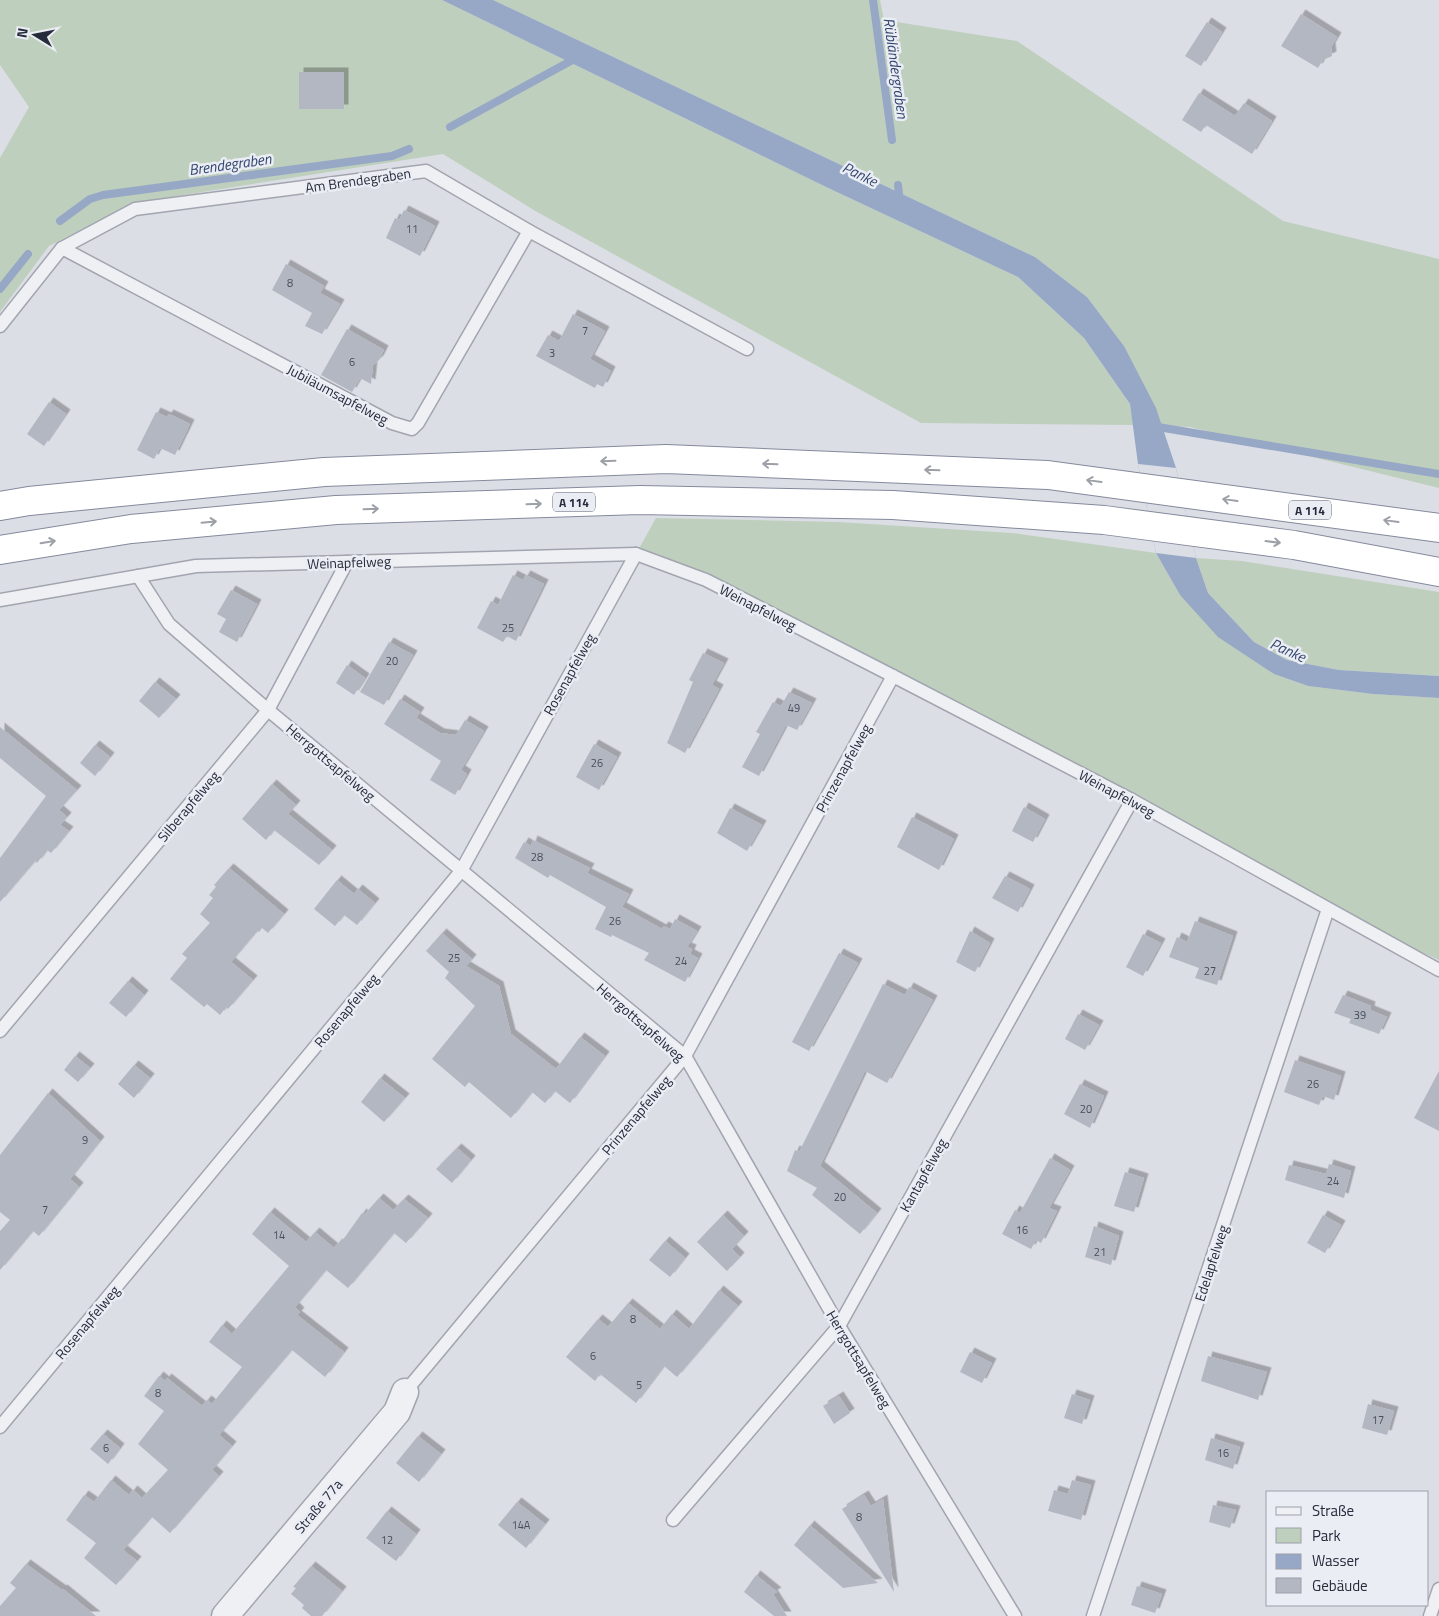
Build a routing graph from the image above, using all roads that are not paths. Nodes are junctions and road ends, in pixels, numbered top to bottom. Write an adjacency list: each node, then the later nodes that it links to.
1 (529, 231): 2 (lane, Am Brendegraben); 2 (lane, Jubiläumsapfelweg); 4 (lane, Am Brendegraben)
2 (62, 248): 3 (lane, Am Brendegraben)
3 (0, 326)
4 (747, 349)
5 (0, 506): 6 (highway, A 114, one-way to 5)
6 (1439, 528)
7 (0, 550): 10 (highway, A 114, one-way to 10)
8 (636, 554): 9 (lane, Weinapfelweg); 13 (lane, Weinapfelweg); 16 (lane, Rosenapfelweg)
9 (347, 562): 11 (lane, Weinapfelweg); 14 (lane, Silberapfelweg)
10 (1439, 572)
11 (138, 576): 12 (lane, Weinapfelweg); 14 (lane, Herrgottsapfelweg)
12 (0, 600)
13 (893, 676): 15 (lane, Weinapfelweg); 20 (lane, Prinzenapfelweg)
14 (268, 710): 16 (lane, Herrgottsapfelweg); 19 (lane, Silberapfelweg)
15 (1132, 800): 17 (lane, Weinapfelweg); 21 (lane, Kantapfelweg)
16 (461, 870): 20 (lane, Herrgottsapfelweg); 23 (lane, Rosenapfelweg)
17 (1328, 909): 18 (lane, Weinapfelweg); 28 (lane, Edelapfelweg)
18 (1439, 970)
19 (0, 1031)
20 (685, 1056): 21 (lane, Herrgottsapfelweg); 22 (lane, Prinzenapfelweg)
21 (839, 1326): 24 (lane, Kantapfelweg); 27 (lane, Herrgottsapfelweg)
22 (406, 1392): 26 (street, Straße 77a)
23 (0, 1427)
24 (673, 1520)
25 (1439, 1589): 29 (lane)
26 (225, 1616)
27 (1015, 1616)
28 (1093, 1616)
29 (1430, 1616)

